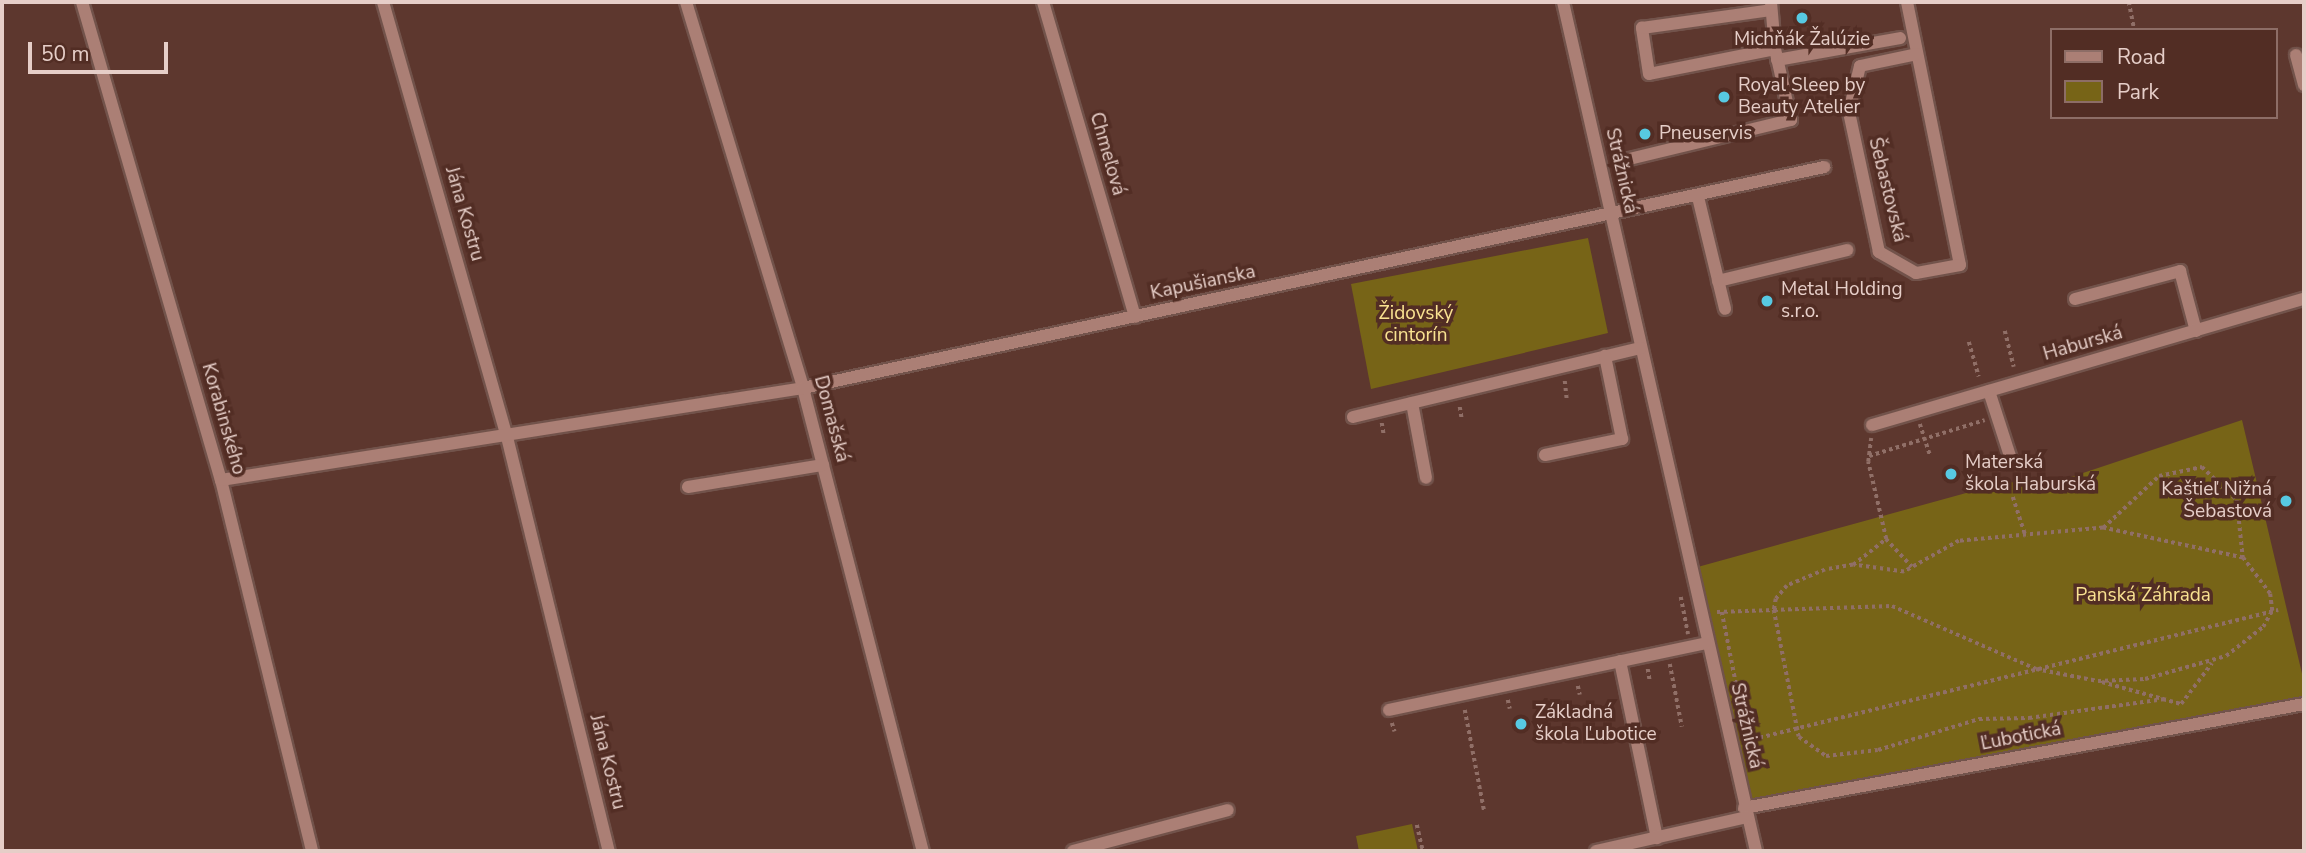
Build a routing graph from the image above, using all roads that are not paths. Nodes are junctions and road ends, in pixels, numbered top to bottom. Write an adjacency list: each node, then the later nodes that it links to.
1 (82, 2): 36 (street, Korabinského)
2 (383, 2): 31 (street, Jána Kostru)
3 (686, 2): 26 (street, Domašská)
4 (1043, 2): 22 (street, Chmeľová)
5 (1563, 2): 16 (street, Strážnická)
6 (1907, 2): 10 (street, Šebastovská)
7 (1771, 6): 9 (street); 9 (street)
8 (1900, 38): 9 (street)
9 (1776, 54): 13 (street)
10 (1917, 54): 10 (street, Šebastovská)
11 (2296, 55): 12 (street)
12 (2304, 85)
13 (1620, 161)
14 (1824, 167): 15 (street, Kapušianska)
15 (1698, 197): 16 (street, Kapušianska); 18 (street)
16 (1611, 217): 22 (street, Kapušianska); 24 (street, Strážnická)
17 (1847, 250): 18 (street)
18 (1718, 281): 21 (street)
19 (2075, 299): 23 (street)
20 (2304, 299): 23 (street, Haburská)
21 (1725, 309)
22 (1135, 317): 26 (street, Kapušianska)
23 (2196, 331): 27 (street, Haburská)
24 (1642, 348): 25 (street); 38 (street, Strážnická)
25 (1605, 356): 28 (street); 32 (street)
26 (803, 388): 31 (street); 34 (street, Domašská)
27 (1987, 392): 30 (street, Haburská); 33 (street)
28 (1412, 403): 29 (street); 35 (street)
29 (1353, 417)
30 (1872, 425)
31 (508, 436): 36 (street); 46 (street, Jána Kostru)
32 (1545, 455)
33 (2011, 459)
34 (823, 465): 37 (street); 47 (street, Domašská)
35 (1426, 478)
36 (221, 480): 45 (street, Korabinského)
37 (688, 487)
38 (1707, 643): 39 (street); 43 (street, Strážnická)
39 (1620, 661): 41 (street); 44 (street)
40 (2304, 704): 43 (street, Ľubotická)
41 (1390, 710)
42 (1228, 810): 48 (street)
43 (1745, 813): 44 (street); 50 (street, Strážnická)
44 (1657, 838): 49 (street)
45 (312, 851)
46 (609, 851)
47 (923, 851)
48 (1073, 851)
49 (1596, 851)
50 (1756, 851)

